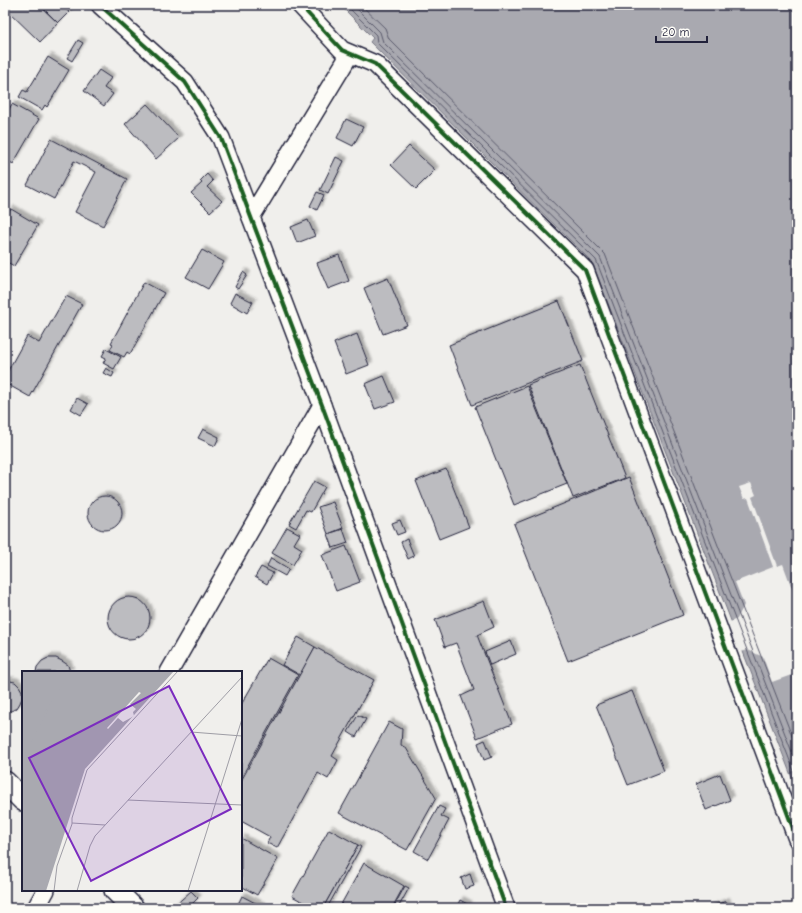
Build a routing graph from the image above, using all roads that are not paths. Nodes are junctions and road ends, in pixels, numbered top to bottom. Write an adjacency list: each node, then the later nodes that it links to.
1 (100, 5): 4 (street)
2 (300, 5): 3 (street)
3 (350, 54): 4 (street); 9 (street)
4 (251, 217): 5 (street)
5 (322, 405): 6 (street); 14 (street)
6 (170, 671)
7 (5, 782): 8 (main road)
8 (22, 799)
9 (797, 839)
10 (45, 891): 12 (street)
11 (116, 891): 13 (main road)
12 (36, 908)
13 (134, 908)
14 (506, 908)

